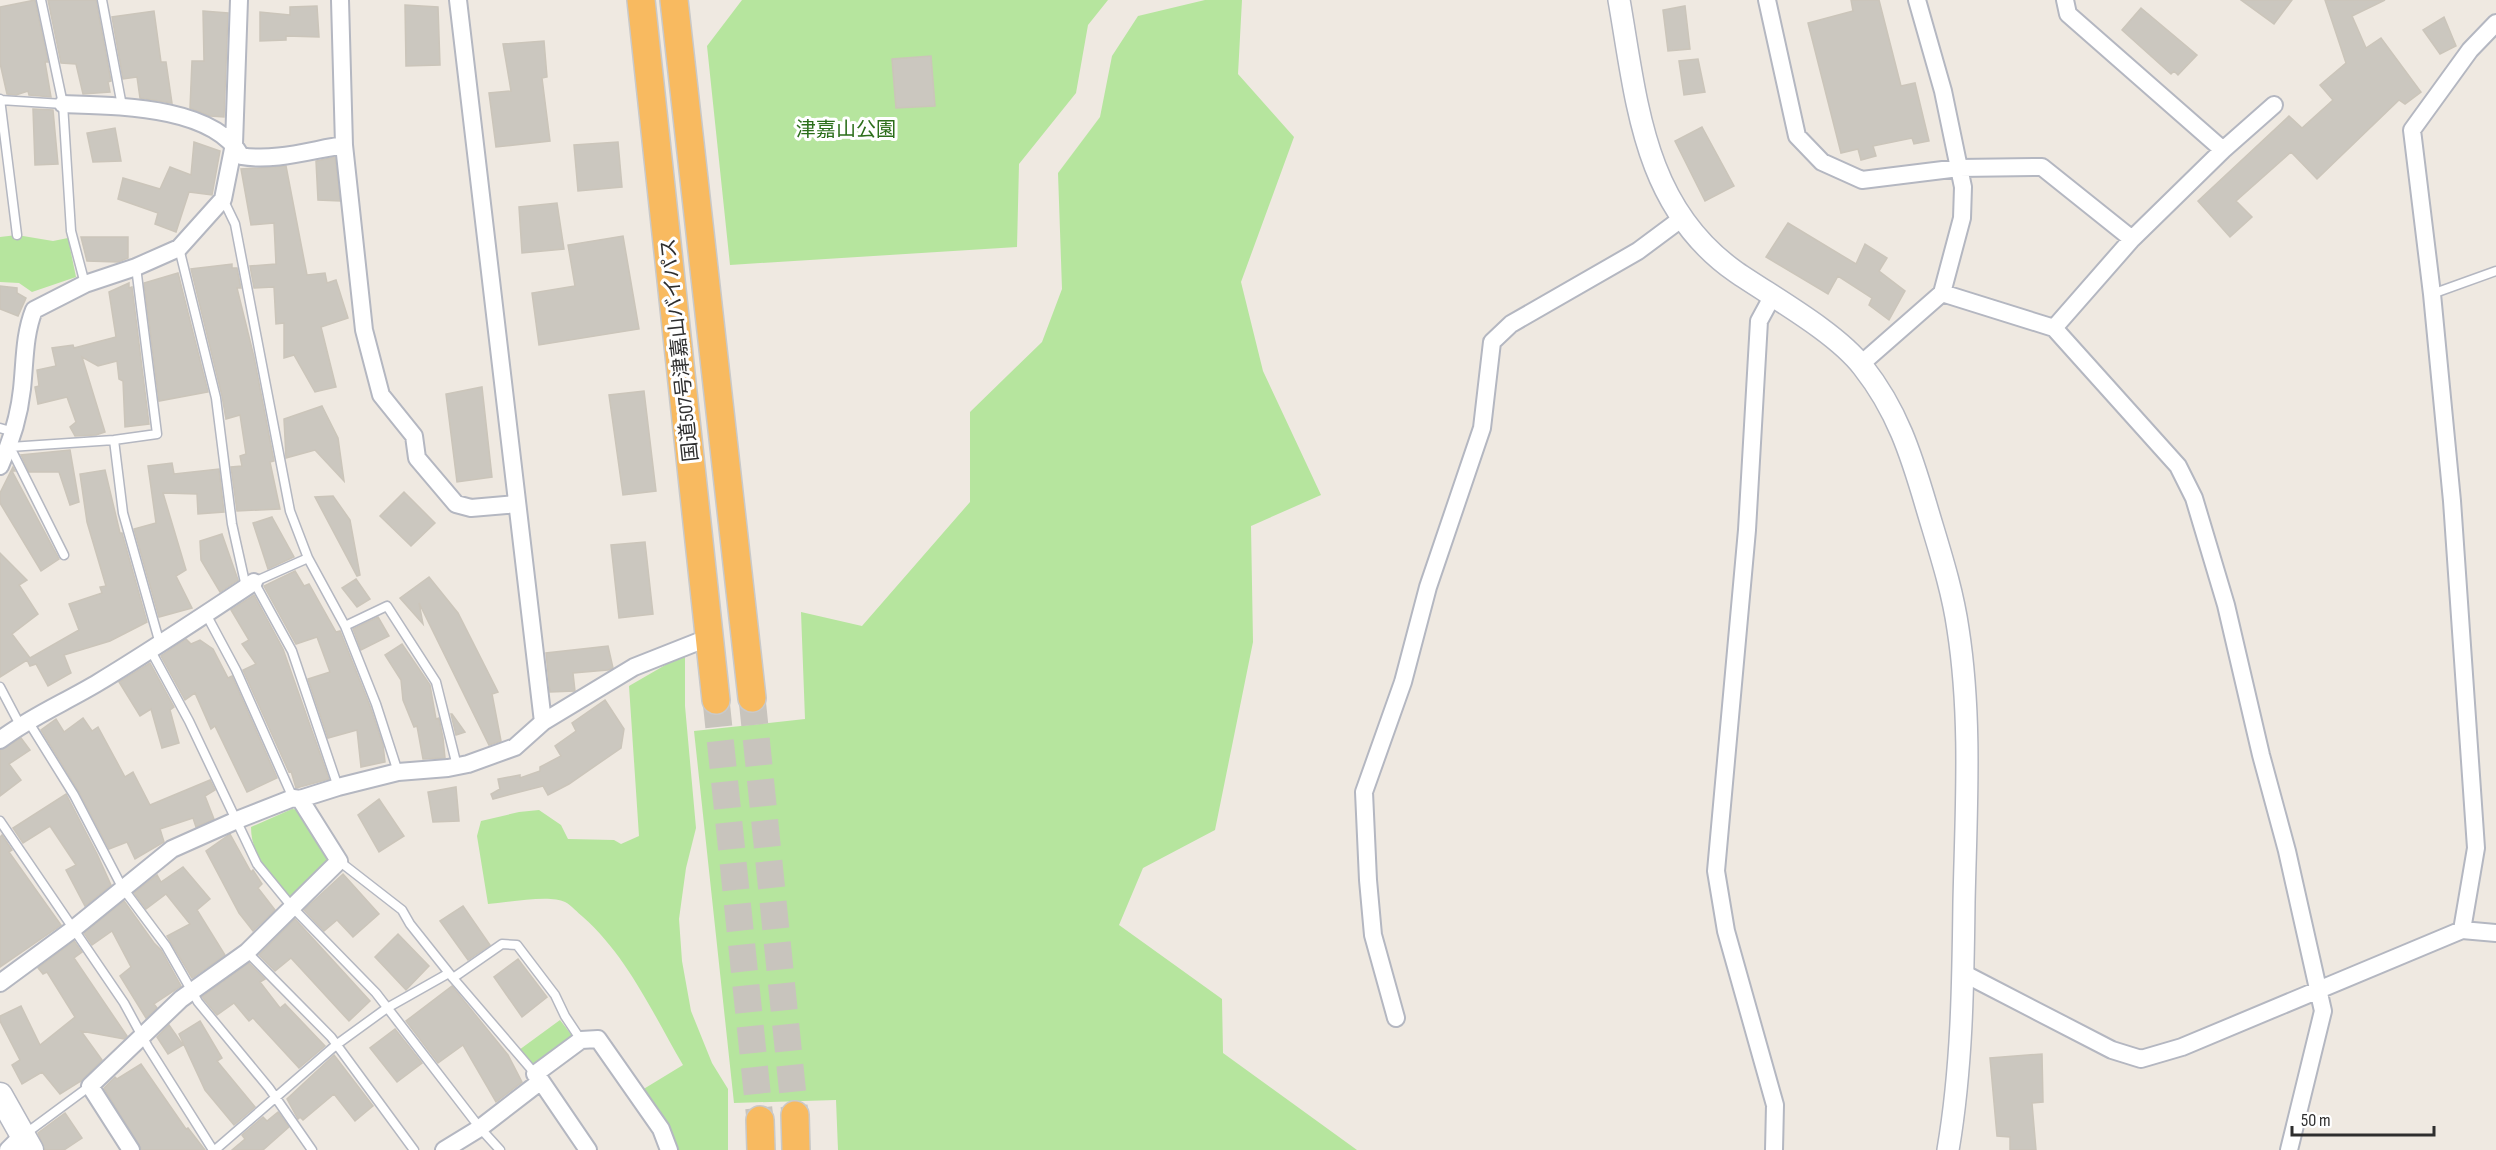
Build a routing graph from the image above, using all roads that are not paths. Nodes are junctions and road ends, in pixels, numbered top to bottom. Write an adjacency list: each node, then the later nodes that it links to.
1 (41, 0): 14 (lane)
2 (102, 0): 16 (lane)
3 (239, 0): 17 (street)
4 (340, 0): 18 (street)
5 (458, 0): 37 (street)
6 (641, 0): 43 (highway, 国道507号津嘉山バイパス)
7 (674, 0): 46 (highway, 国道507号津嘉山バイパス)
8 (1619, 0): 22 (street)
9 (1767, 0): 20 (street)
10 (1917, 0): 20 (street)
11 (2065, 0): 19 (street)
12 (2496, 23): 30 (street)
13 (0, 100): 14 (lane); 23 (lane)
14 (63, 104): 16 (street); 28 (lane)
15 (2274, 105): 19 (street)
16 (122, 106): 17 (street)
17 (234, 144): 18 (street); 21 (street)
18 (344, 145): 37 (street)
19 (2223, 150): 24 (street)
20 (1959, 168): 24 (street); 29 (street)
21 (223, 199): 25 (street); 39 (lane)
22 (1681, 219): 31 (street); 70 (street)
23 (17, 236)
24 (2132, 239): 32 (street)
25 (178, 248): 26 (street); 40 (lane)
26 (136, 267): 28 (street); 35 (lane)
27 (2496, 271): 30 (lane)
28 (85, 284): 34 (street)
29 (1942, 293): 32 (street); 33 (street)
30 (2432, 294): 61 (street)
31 (1773, 297): 33 (street); 92 (street)
32 (2054, 328): 68 (street)
33 (1861, 364): 64 (street)
34 (8, 436): 35 (lane); 36 (street); 38 (lane)
35 (114, 440): 44 (lane)
36 (0, 466)
37 (517, 504): 48 (street)
38 (64, 555)
39 (308, 558): 40 (lane); 42 (lane)
40 (250, 585): 41 (street); 53 (lane)
41 (206, 614): 44 (street); 54 (lane)
42 (345, 626): 51 (lane); 52 (lane)
43 (710, 637): 47 (highway, 国道507号津嘉山バイパス); 48 (street)
44 (156, 648): 49 (street); 55 (lane)
45 (0, 687): 49 (lane)
46 (752, 698)
47 (716, 700)
48 (543, 722): 51 (street)
49 (24, 723): 50 (street); 58 (lane)
50 (0, 740)
51 (457, 766): 52 (street)
52 (398, 772): 53 (street)
53 (338, 787): 54 (street)
54 (297, 798): 55 (street); 57 (street)
55 (237, 820): 58 (street); 59 (lane)
56 (0, 821): 60 (lane)
57 (339, 861): 59 (street); 65 (lane)
58 (122, 887): 60 (street); 67 (lane)
59 (293, 908): 63 (street); 69 (lane)
60 (72, 930): 66 (street); 71 (lane)
61 (2462, 930): 62 (street); 68 (street)
62 (2496, 933)
63 (247, 952): 67 (street); 73 (lane)
64 (1963, 973): 68 (street); 93 (street)
65 (451, 976): 69 (lane); 72 (lane); 74 (lane)
66 (0, 983)
67 (191, 991): 71 (street); 77 (lane)
68 (2319, 991): 94 (street)
69 (387, 1008): 73 (lane); 80 (lane)
70 (1396, 1018)
71 (142, 1037): 75 (street); 83 (lane)
72 (581, 1040): 74 (street); 89 (street)
73 (336, 1045): 77 (lane); 85 (lane)
74 (538, 1078): 80 (street); 88 (street)
75 (90, 1086): 81 (lane); 82 (street)
76 (0, 1095): 81 (main road)
77 (275, 1097): 83 (lane); 84 (lane)
78 (795, 1115): 91 (highway)
79 (760, 1120): 90 (highway)
80 (480, 1128): 86 (street); 87 (lane)
81 (20, 1145)
82 (131, 1150)
83 (214, 1150)
84 (312, 1150)
85 (414, 1150)
86 (444, 1150)
87 (500, 1150)
88 (588, 1150)
89 (669, 1150)
90 (761, 1150)
91 (796, 1150)
92 (1774, 1150)
93 (1948, 1150)
94 (2289, 1150)

